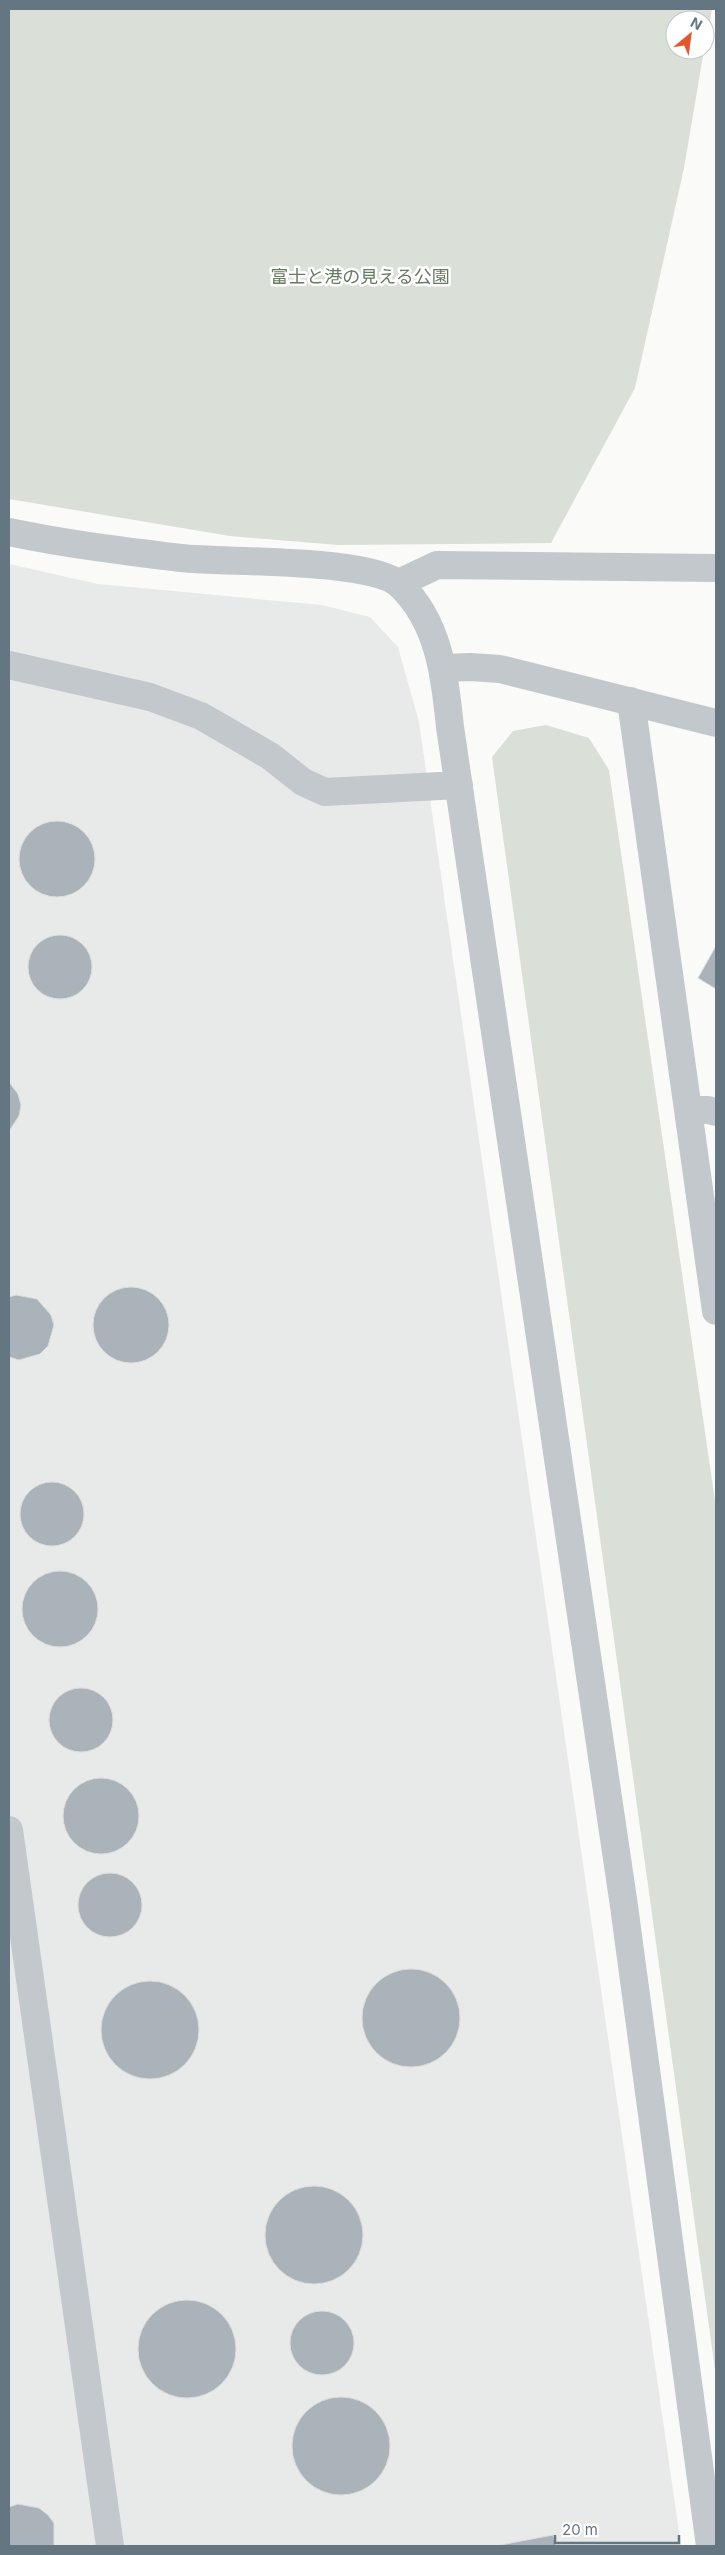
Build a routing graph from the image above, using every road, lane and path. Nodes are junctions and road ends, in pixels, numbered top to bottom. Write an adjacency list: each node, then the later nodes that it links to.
1 (9, 532): 3 (street)
2 (716, 568): 3 (street)
3 (398, 583): 5 (street)
4 (9, 665): 8 (street)
5 (444, 668): 6 (street); 8 (street)
6 (632, 701): 7 (street); 9 (street)
7 (716, 723)
8 (459, 785): 14 (street)
9 (688, 1110): 10 (street); 11 (street)
10 (716, 1112)
11 (716, 1311)
12 (9, 1830): 13 (street)
13 (110, 2546)
14 (710, 2546)

